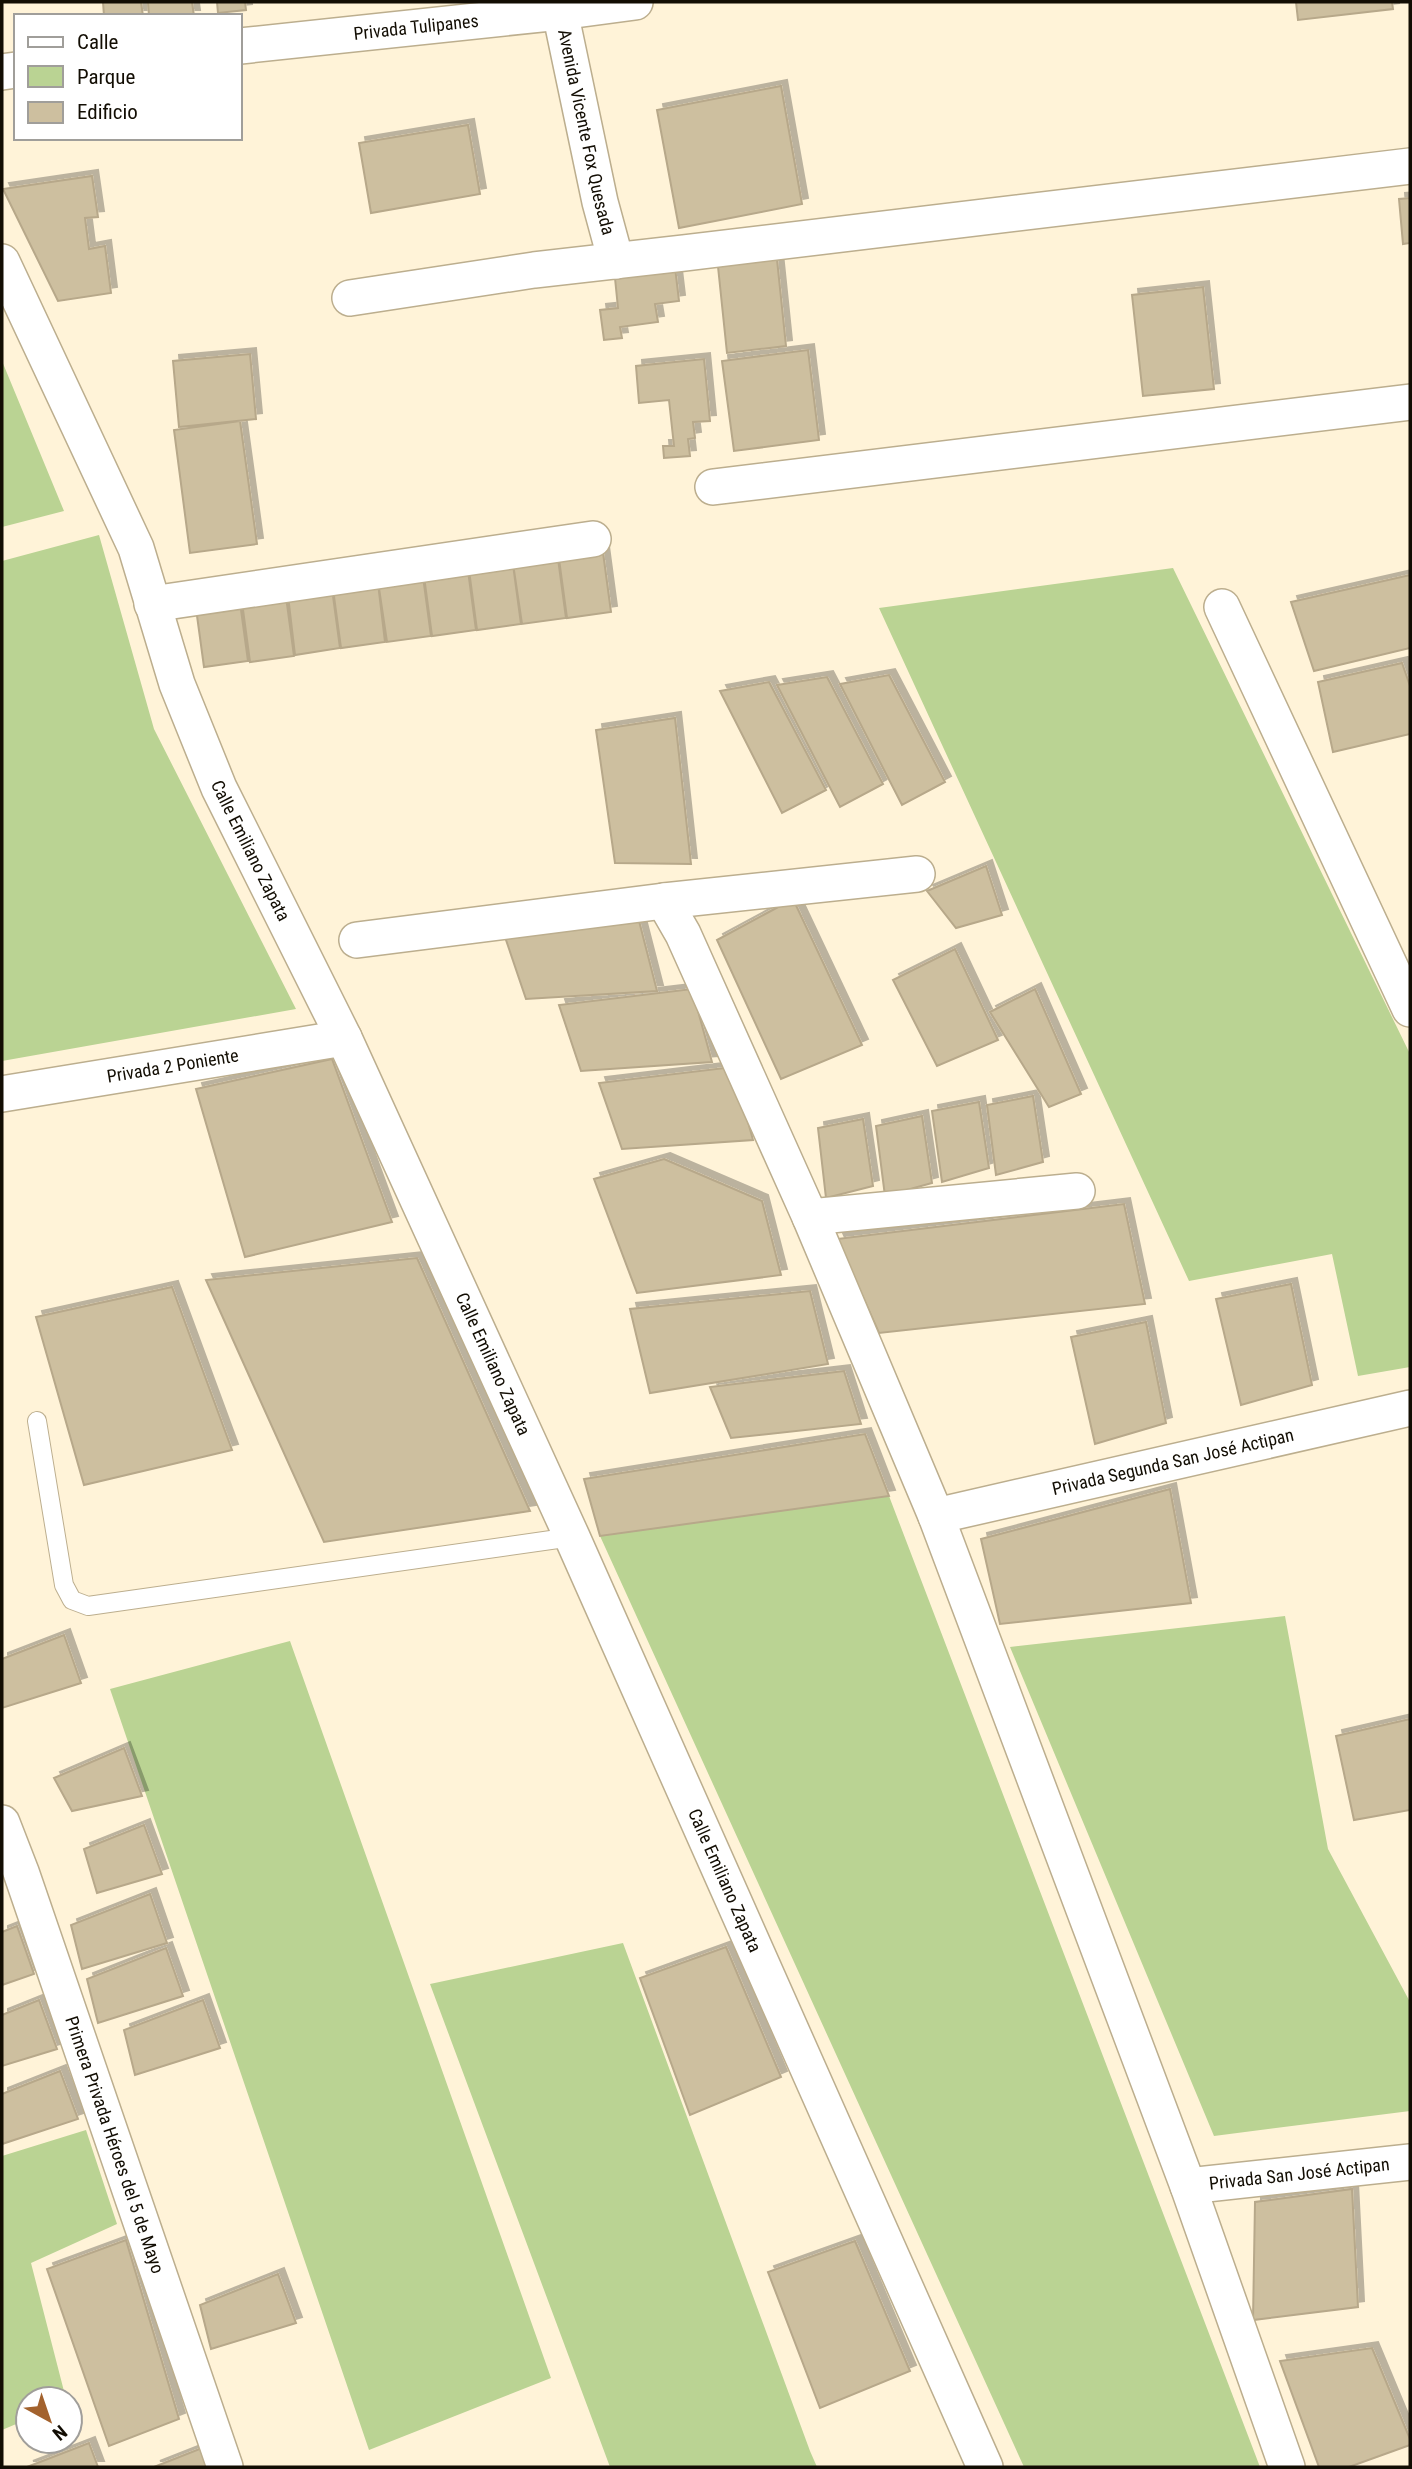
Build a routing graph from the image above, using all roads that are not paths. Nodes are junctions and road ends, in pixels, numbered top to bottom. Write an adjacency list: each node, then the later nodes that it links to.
1 (635, 2): 2 (street, Privada Tulipanes)
2 (559, 7): 3 (street, Privada Tulipanes); 5 (street, Avenida Vicente Fox Quesada)
3 (242, 47)
4 (1410, 166): 5 (street)
5 (616, 261): 7 (street)
6 (2, 262): 11 (street, Calle Emiliano Zapata)
7 (350, 298)
8 (1410, 401): 9 (street)
9 (713, 487)
10 (593, 539): 11 (street)
11 (152, 604): 17 (street, Calle Emiliano Zapata)
12 (1222, 607): 16 (street)
13 (917, 874): 14 (street)
14 (664, 901): 15 (street); 20 (street)
15 (357, 940)
16 (1410, 1009)
17 (344, 1038): 18 (street, Privada 2 Poniente); 24 (street, Calle Emiliano Zapata)
18 (2, 1094)
19 (1077, 1191): 20 (street)
20 (810, 1217): 23 (street)
21 (1410, 1408): 23 (street, Privada Segunda San José Actipan)
22 (37, 1421): 24 (lane)
23 (936, 1516): 27 (street)
24 (572, 1537): 29 (street, Calle Emiliano Zapata)
25 (2, 1824): 28 (street, Primera Privada Héroes del 5 de Mayo)
26 (1410, 2162): 27 (street, Privada San José Actipan)
27 (1188, 2186): 30 (street)
28 (225, 2467)
29 (985, 2467)
30 (1287, 2467)

